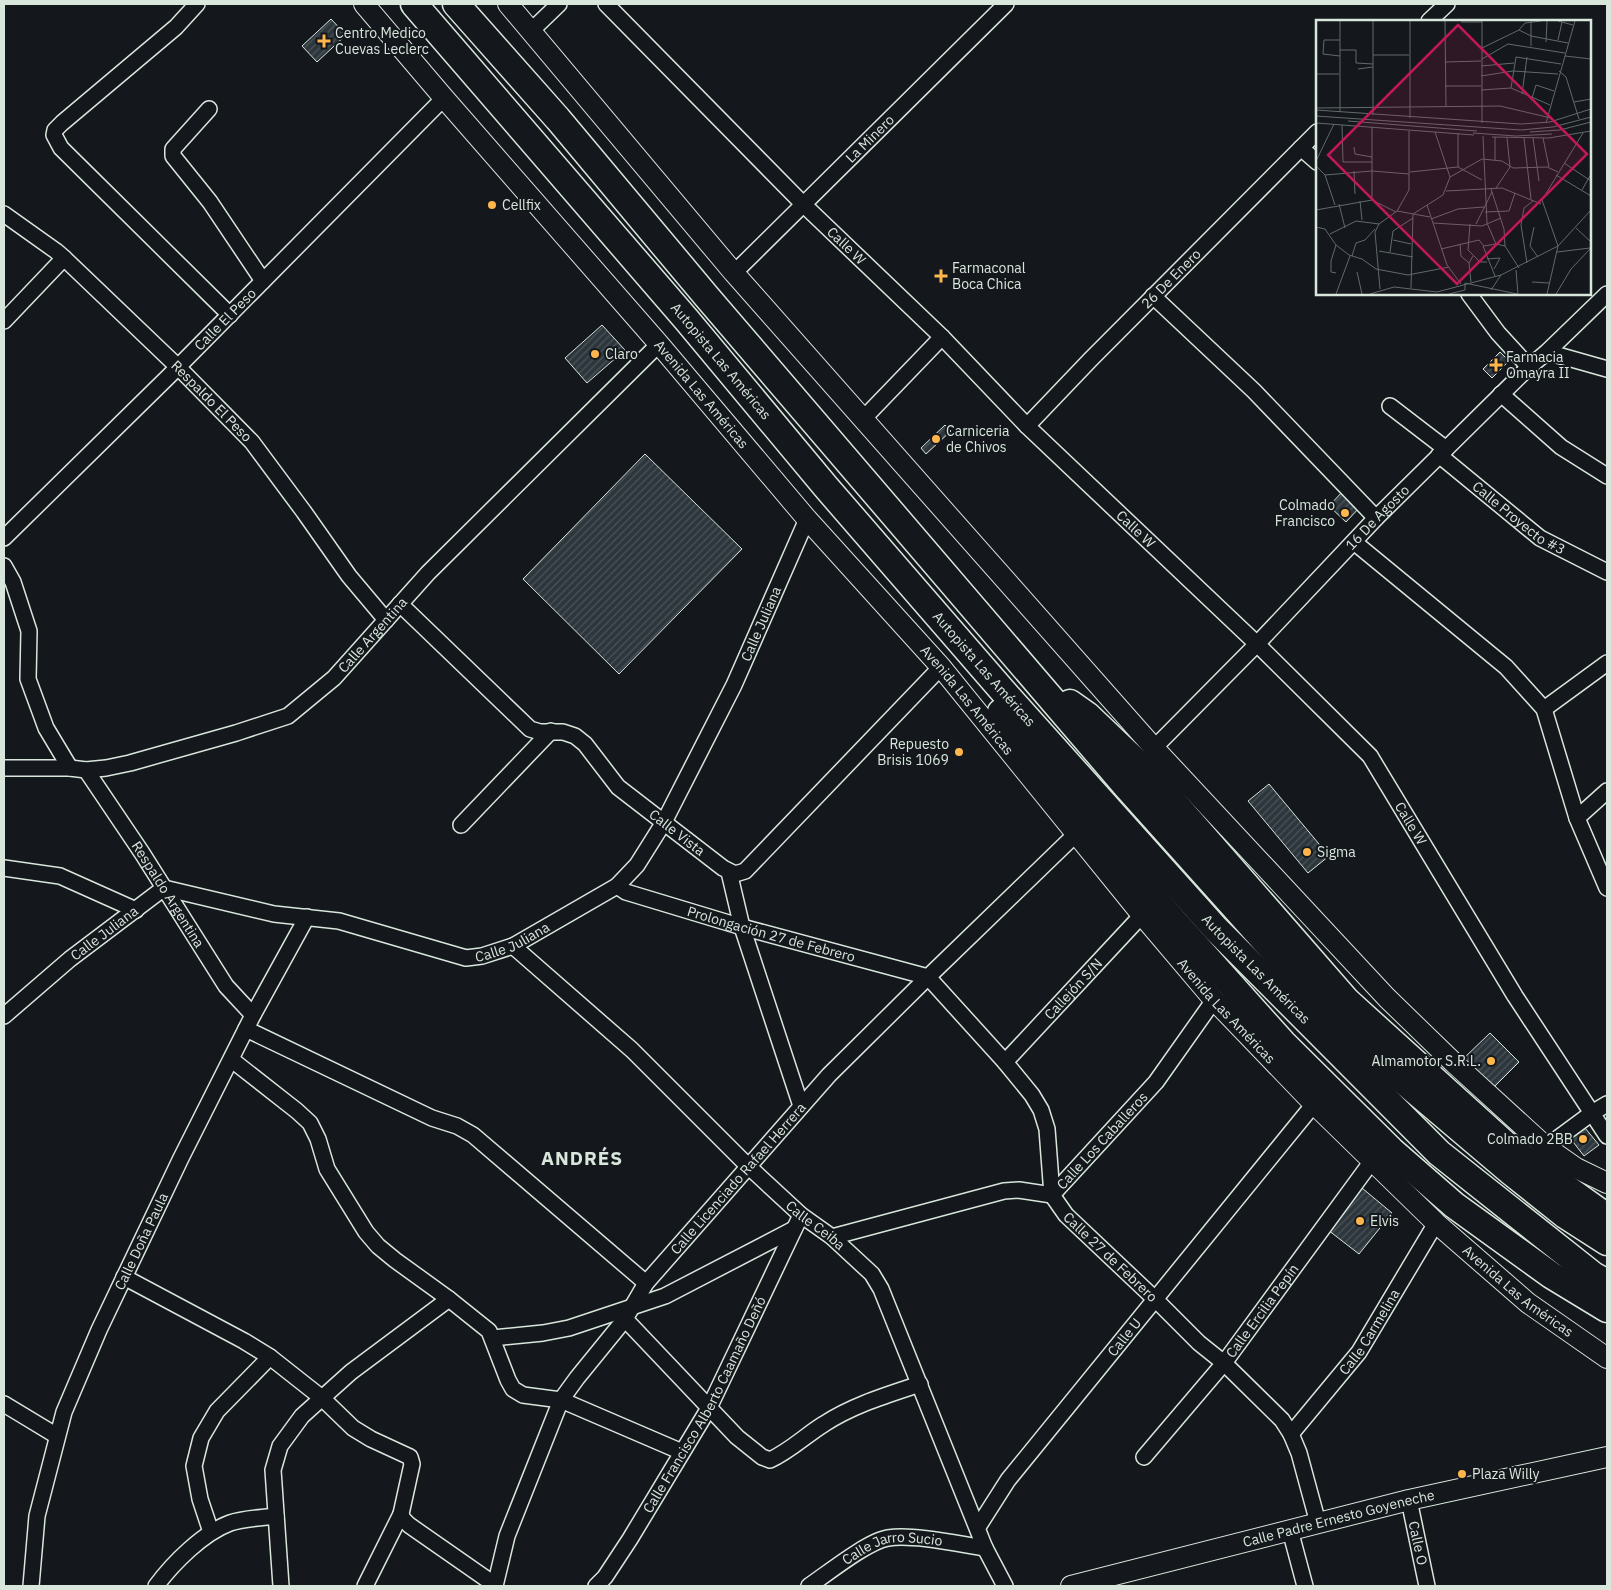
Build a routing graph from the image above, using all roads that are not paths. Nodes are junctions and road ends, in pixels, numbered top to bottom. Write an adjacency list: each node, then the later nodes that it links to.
1 (197, 4): 25 (street)
2 (364, 4): 12 (street, Avenida Las Américas)
3 (414, 4): 45 (highway, Autopista Las Américas)
4 (456, 4): 51 (highway, Autopista Las Américas)
5 (508, 4): 11 (street)
6 (559, 4): 11 (street)
7 (606, 4): 17 (street, Calle W)
8 (1006, 4): 17 (street, La Minero)
9 (1446, 4): 10 (street)
10 (1430, 20)
11 (531, 31): 20 (street)
12 (444, 98): 21 (street, Calle El Peso); 28 (street, Avenida Las Américas)
13 (209, 110): 21 (street)
14 (1316, 133): 15 (street, 26 De Enero)
15 (1302, 148): 16 (street); 24 (street, 26 De Enero)
16 (1316, 161)
17 (804, 205): 20 (street, La Minero); 27 (street, Calle W)
18 (4, 214): 19 (street, Respaldo El Peso)
19 (64, 258): 26 (street); 31 (street, Respaldo El Peso)
20 (734, 273): 35 (street)
21 (263, 281): 25 (street, Calle El Peso)
22 (1607, 294): 29 (street, 16 De Agosto)
23 (1470, 295): 30 (street)
24 (1154, 296): 36 (street, 26 De Enero); 39 (street)
25 (230, 315): 31 (street, Calle El Peso)
26 (4, 321)
27 (942, 337): 35 (street); 36 (street, Calle W)
28 (659, 344): 40 (street, Avenida Las Américas); 46 (street, Calle Argentina)
29 (1547, 352): 30 (street, 16 De Agosto); 32 (street)
30 (1529, 366): 33 (street, 16 De Agosto)
31 (178, 367): 41 (street, Calle El Peso); 47 (street, Respaldo El Peso)
32 (1607, 369)
33 (1501, 394): 37 (street, 16 De Agosto); 38 (street)
34 (1390, 406): 37 (street, Calle Proyecto #3)
35 (864, 418): 54 (street)
36 (1027, 426): 48 (street, Calle W)
37 (1442, 452): 39 (street, 16 De Agosto); 44 (street, Calle Proyecto #3)
38 (1607, 476)
39 (1376, 518): 42 (street, 16 De Agosto)
40 (807, 519): 50 (street, Avenida Las Américas); 60 (street, Calle Juliana)
41 (4, 538)
42 (1354, 542): 48 (street, 16 De Agosto); 52 (street)
43 (4, 566): 56 (street)
44 (1607, 572)
45 (912, 587): 97 (highway, Autopista Las Américas); 100 (highway)
46 (400, 604): 47 (street, Calle Argentina); 53 (street, Calle Vista)
47 (386, 620): 57 (street, Calle Argentina)
48 (1257, 644): 54 (street, 16 De Agosto); 83 (street, Calle W)
49 (1607, 663): 52 (street)
50 (941, 666): 62 (street, Avenida Las Américas); 64 (street)
51 (1034, 678): 90 (highway); 94 (highway, Autopista Las Américas)
52 (1544, 709): 59 (street)
53 (551, 731): 60 (street, Calle Vista); 61 (street)
54 (1154, 748): 85 (street)
55 (4, 768): 56 (street, Calle Argentina)
56 (70, 768): 57 (street, Calle Argentina)
57 (86, 770): 66 (street, Respaldo Argentina)
58 (1607, 791): 59 (street)
59 (1577, 818): 67 (street)
60 (664, 822): 64 (street, Calle Vista); 65 (street, Calle Juliana)
61 (461, 825)
62 (1077, 833): 69 (street, Avenida Las Américas); 73 (street, Calle Licenciado Rafael Herrera)
63 (4, 868): 68 (street)
64 (729, 872): 71 (street)
65 (617, 886): 71 (street, Prolongación 27 de Febrero); 72 (street, Calle Juliana)
66 (164, 888): 68 (street, Calle Juliana); 70 (street, Calle Juliana); 76 (street, Respaldo Argentina)
67 (1607, 888)
68 (136, 910): 75 (street, Calle Juliana)
69 (1142, 915): 74 (street, Avenida Las Américas); 79 (street, Callejón S/N)
70 (307, 917): 72 (street, Calle Juliana); 76 (street, Calle Doña Paula)
71 (742, 927): 73 (street, Prolongación 27 de Febrero); 82 (street)
72 (513, 946): 87 (street, Calle Ceiba)
73 (928, 977): 79 (street); 82 (street, Calle Licenciado Rafael Herrera)
74 (1214, 1000): 80 (street, Avenida Las Américas); 89 (street, Calle Los Caballeros)
75 (4, 1016)
76 (253, 1016): 77 (street, Calle Doña Paula)
77 (246, 1029): 78 (street, Calle Doña Paula); 96 (street)
78 (232, 1060): 95 (street, Calle Doña Paula); 98 (street)
79 (1005, 1062): 89 (street)
80 (1314, 1104): 86 (street, Avenida Las Américas); 99 (street, Calle U)
81 (1607, 1104): 83 (street)
82 (801, 1106): 87 (street, Calle Licenciado Rafael Herrera)
83 (1592, 1113): 84 (street, Calle W); 85 (street)
84 (1607, 1136)
85 (1546, 1147): 88 (street)
86 (1372, 1161): 92 (street, Avenida Las Américas); 105 (street, Calle Ercilia Pepín)
87 (748, 1166): 91 (street, Calle Ceiba); 96 (street, Calle Licenciado Rafael Herrera)
88 (1607, 1183)
89 (1052, 1195): 93 (street, Calle Los Caballeros); 99 (street, Calle 27 de Febrero)
90 (1607, 1217)
91 (798, 1222): 93 (street, Calle Ceiba); 101 (street); 110 (street, Calle Francisco Alberto Caamaño Deñó)
92 (1436, 1224): 104 (street, Avenida Las Américas); 111 (street, Calle Carmelina)
93 (832, 1237): 106 (street, Calle Ceiba)
94 (1607, 1242)
95 (124, 1277): 103 (street); 112 (street, Calle Doña Paula)
96 (646, 1283): 101 (street, Calle Licenciado Rafael Herrera)
97 (1607, 1284)
98 (449, 1299): 102 (street); 107 (street)
99 (1156, 1300): 105 (street, Calle 27 de Febrero); 120 (street, Calle U)
100 (1607, 1309)
101 (628, 1313): 102 (street); 108 (street, Calle Licenciado Rafael Herrera); 110 (street)
102 (493, 1338): 108 (street)
103 (270, 1356): 107 (street); 122 (street)
104 (1607, 1358)
105 (1224, 1363): 111 (street, Calle 27 de Febrero); 114 (street, Calle Ercilia Pepín)
106 (920, 1384): 110 (street); 120 (street, Calle Ceiba)
107 (322, 1398): 117 (street); 118 (street)
108 (561, 1400): 113 (street); 128 (street, Calle Licenciado Rafael Herrera)
109 (4, 1404): 112 (street)
110 (708, 1408): 113 (street, Calle Francisco Alberto Caamaño Deñó)
111 (1291, 1434): 119 (street, Calle 27 de Febrero)
112 (57, 1436): 124 (street, Calle Doña Paula)
113 (682, 1452): 129 (street, Calle Francisco Alberto Caamaño Deñó)
114 (1144, 1457)
115 (1607, 1457): 116 (street, Calle Padre Ernesto Goyeneche)
116 (1409, 1500): 119 (street, Calle Padre Ernesto Goyeneche); 134 (street, Calle O)
117 (401, 1514): 127 (street); 128 (street)
118 (276, 1516): 122 (street); 126 (street)
119 (1318, 1523): 121 (street, Calle Padre Ernesto Goyeneche)
120 (978, 1527): 123 (street, Calle Ceiba)
121 (1290, 1530): 132 (street, Calle Padre Ernesto Goyeneche); 133 (street)
122 (211, 1532): 125 (street)
123 (985, 1548): 130 (street, Calle Jarro Sucio); 131 (street, Calle Ceiba)
124 (31, 1586)
125 (156, 1586)
126 (281, 1586)
127 (365, 1586)
128 (495, 1586)
129 (596, 1586)
130 (809, 1586)
131 (1005, 1586)
132 (1071, 1586)
133 (1305, 1586)
134 (1426, 1586)

